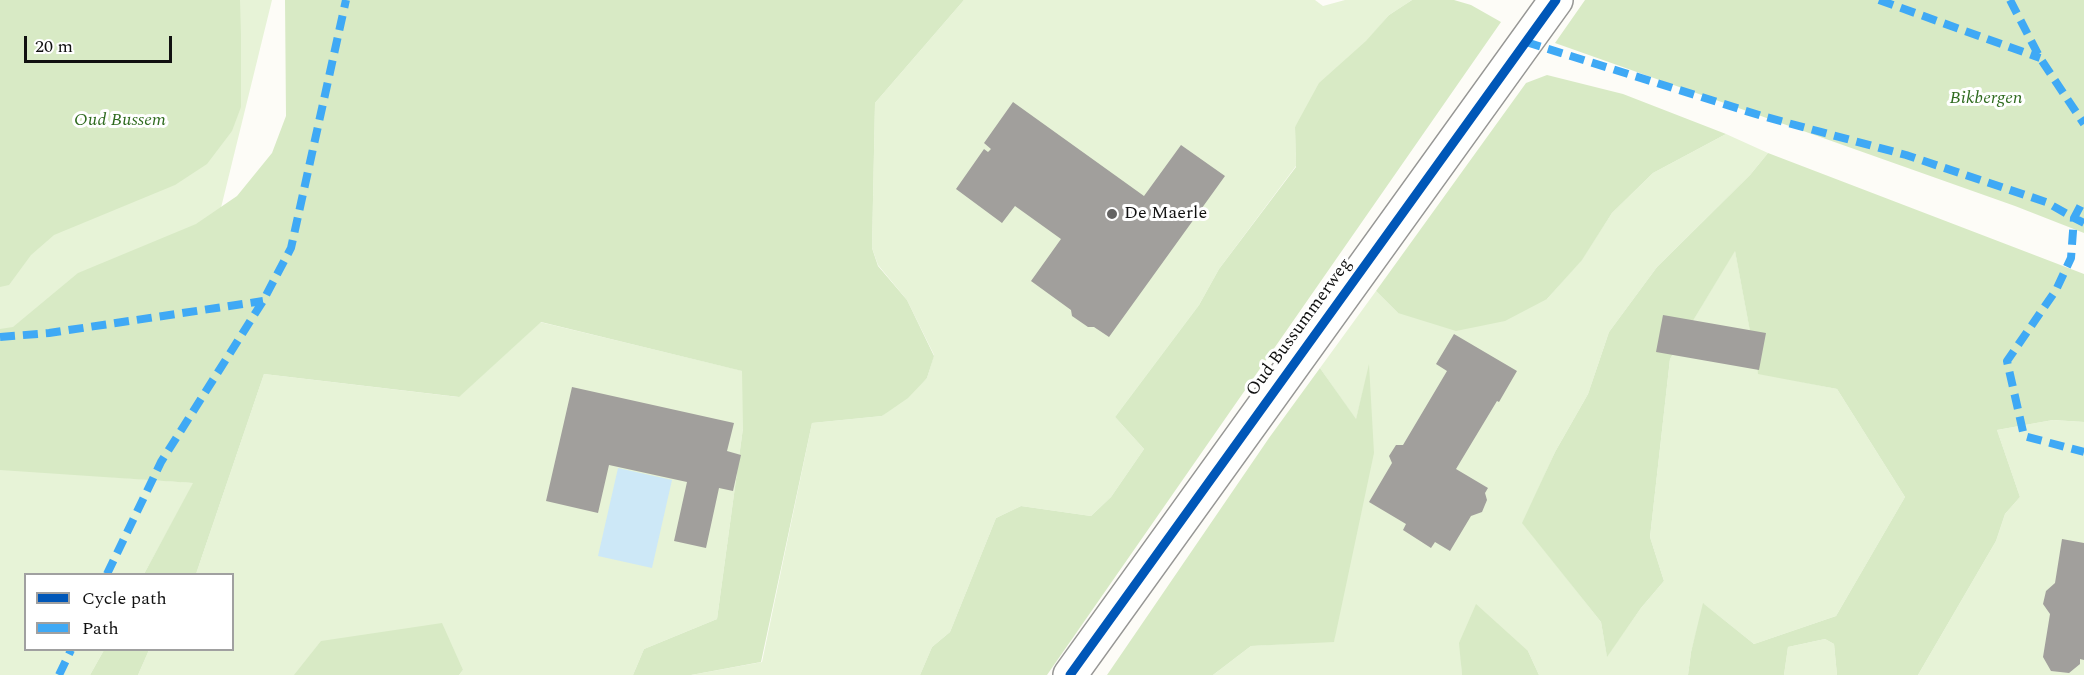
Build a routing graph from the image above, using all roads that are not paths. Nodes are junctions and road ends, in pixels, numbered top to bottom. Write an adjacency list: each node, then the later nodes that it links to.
1 (1556, 0): 2 (street, Oud Bussummerweg)
2 (1070, 675)

